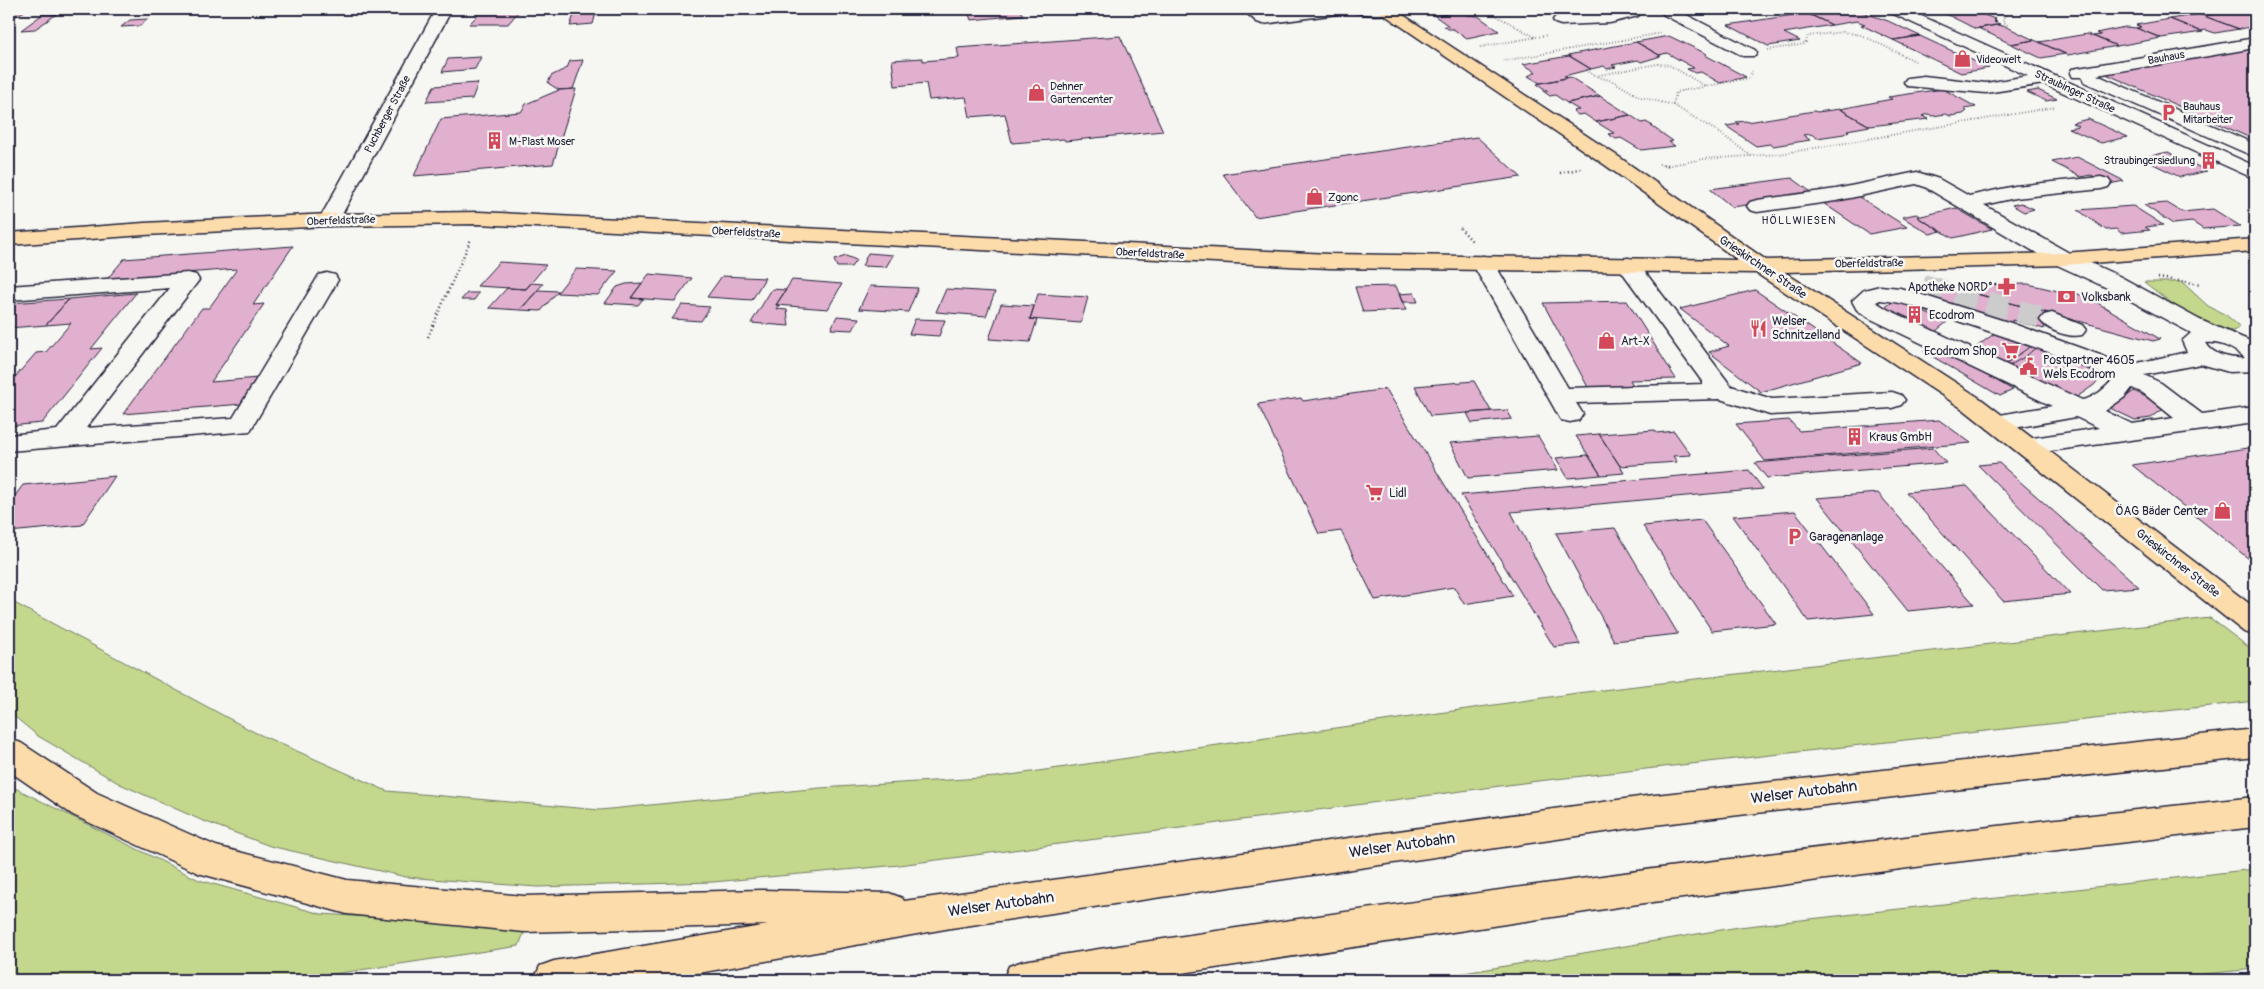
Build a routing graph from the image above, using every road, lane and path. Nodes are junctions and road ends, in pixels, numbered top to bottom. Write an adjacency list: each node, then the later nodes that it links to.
1 (444, 9): 48 (street, Puchberger Straße)
2 (1250, 9): 3 (street)
3 (1337, 9)
4 (1359, 9): 5 (street)
5 (1385, 9): 49 (main road, Grieskirchner Straße)
6 (1484, 9): 19 (path)
7 (1687, 9): 15 (street)
8 (1894, 9): 33 (street, Straubinger Straße)
9 (2020, 9): 10 (path)
10 (2026, 9): 14 (path)
11 (2083, 9): 14 (path)
12 (2157, 9): 13 (path)
13 (2198, 9)
14 (2031, 11): 18 (path)
15 (1669, 12): 16 (street); 24 (street)
16 (1636, 13): 17 (street); 23 (path)
17 (1561, 20)
18 (2007, 26)
19 (1535, 38)
20 (2255, 43): 31 (street, Bauhaus)
21 (1475, 48): 22 (path)
22 (1482, 51)
23 (1557, 52): 25 (path); 27 (path)
24 (1753, 52): 28 (path); 35 (path)
25 (1562, 55)
26 (1497, 58): 27 (path)
27 (1504, 61): 29 (path)
28 (1923, 65)
29 (1504, 68)
30 (1588, 72): 32 (path)
31 (2078, 73): 33 (street, Bauhaus); 38 (street)
32 (1595, 76): 35 (path); 37 (path)
33 (2046, 78): 34 (street, Bauhaus); 36 (street, Straubinger Straße)
34 (1913, 82)
35 (1706, 86): 37 (path)
36 (2093, 100): 39 (path); 43 (street, Straubinger Straße)
37 (1673, 105): 39 (path)
38 (2255, 151)
39 (1751, 156): 40 (path)
40 (1656, 163)
41 (1584, 168): 42 (path)
42 (1560, 173)
43 (2255, 173)
44 (2100, 183): 45 (street)
45 (1966, 203): 46 (street); 53 (street)
46 (1757, 206)
47 (479, 218): 48 (main road, Oberfeldstraße); 54 (main road, Oberfeldstraße); 67 (path)
48 (329, 220): 50 (main road, Oberfeldstraße)
49 (1693, 237): 56 (main road); 57 (main road, Grieskirchner Straße)
50 (9, 239)
51 (2255, 245): 52 (main road, Oberfeldstraße)
52 (2124, 254): 53 (main road, Oberfeldstraße); 58 (street)
53 (2057, 259): 55 (main road, Oberfeldstraße); 68 (street)
54 (1482, 263): 56 (main road, Oberfeldstraße); 71 (street)
55 (1844, 264): 57 (main road, Oberfeldstraße); 64 (main road)
56 (1640, 266): 57 (main road, Oberfeldstraße); 71 (street)
57 (1760, 266): 64 (main road, Grieskirchner Straße)
58 (2133, 278): 60 (path); 68 (street)
59 (327, 280): 78 (street)
60 (2201, 284)
61 (1923, 285): 63 (street)
62 (9, 294): 78 (street)
63 (1872, 295): 70 (street); 73 (street)
64 (1830, 313): 76 (main road, Grieskirchner Straße)
65 (2052, 320): 66 (street)
66 (2074, 330)
67 (428, 336)
68 (2202, 340): 69 (street); 70 (street)
69 (2253, 364)
70 (2129, 377): 73 (street); 75 (street)
71 (1722, 390): 72 (street)
72 (1892, 400)
73 (2082, 409): 76 (street); 77 (street)
74 (2255, 415): 75 (street)
75 (2196, 422): 77 (street)
76 (1997, 423): 80 (main road, Grieskirchner Straße)
77 (2126, 431): 80 (street)
78 (65, 438): 79 (street)
79 (9, 443)
80 (2028, 446): 81 (main road, Grieskirchner Straße)
81 (2255, 624)
82 (2255, 743): 85 (main road, Welser Autobahn)
83 (9, 752): 85 (main road)
84 (2255, 812): 87 (main road)
85 (951, 911): 86 (main road, Welser Autobahn)
86 (554, 980)
87 (1023, 980)

